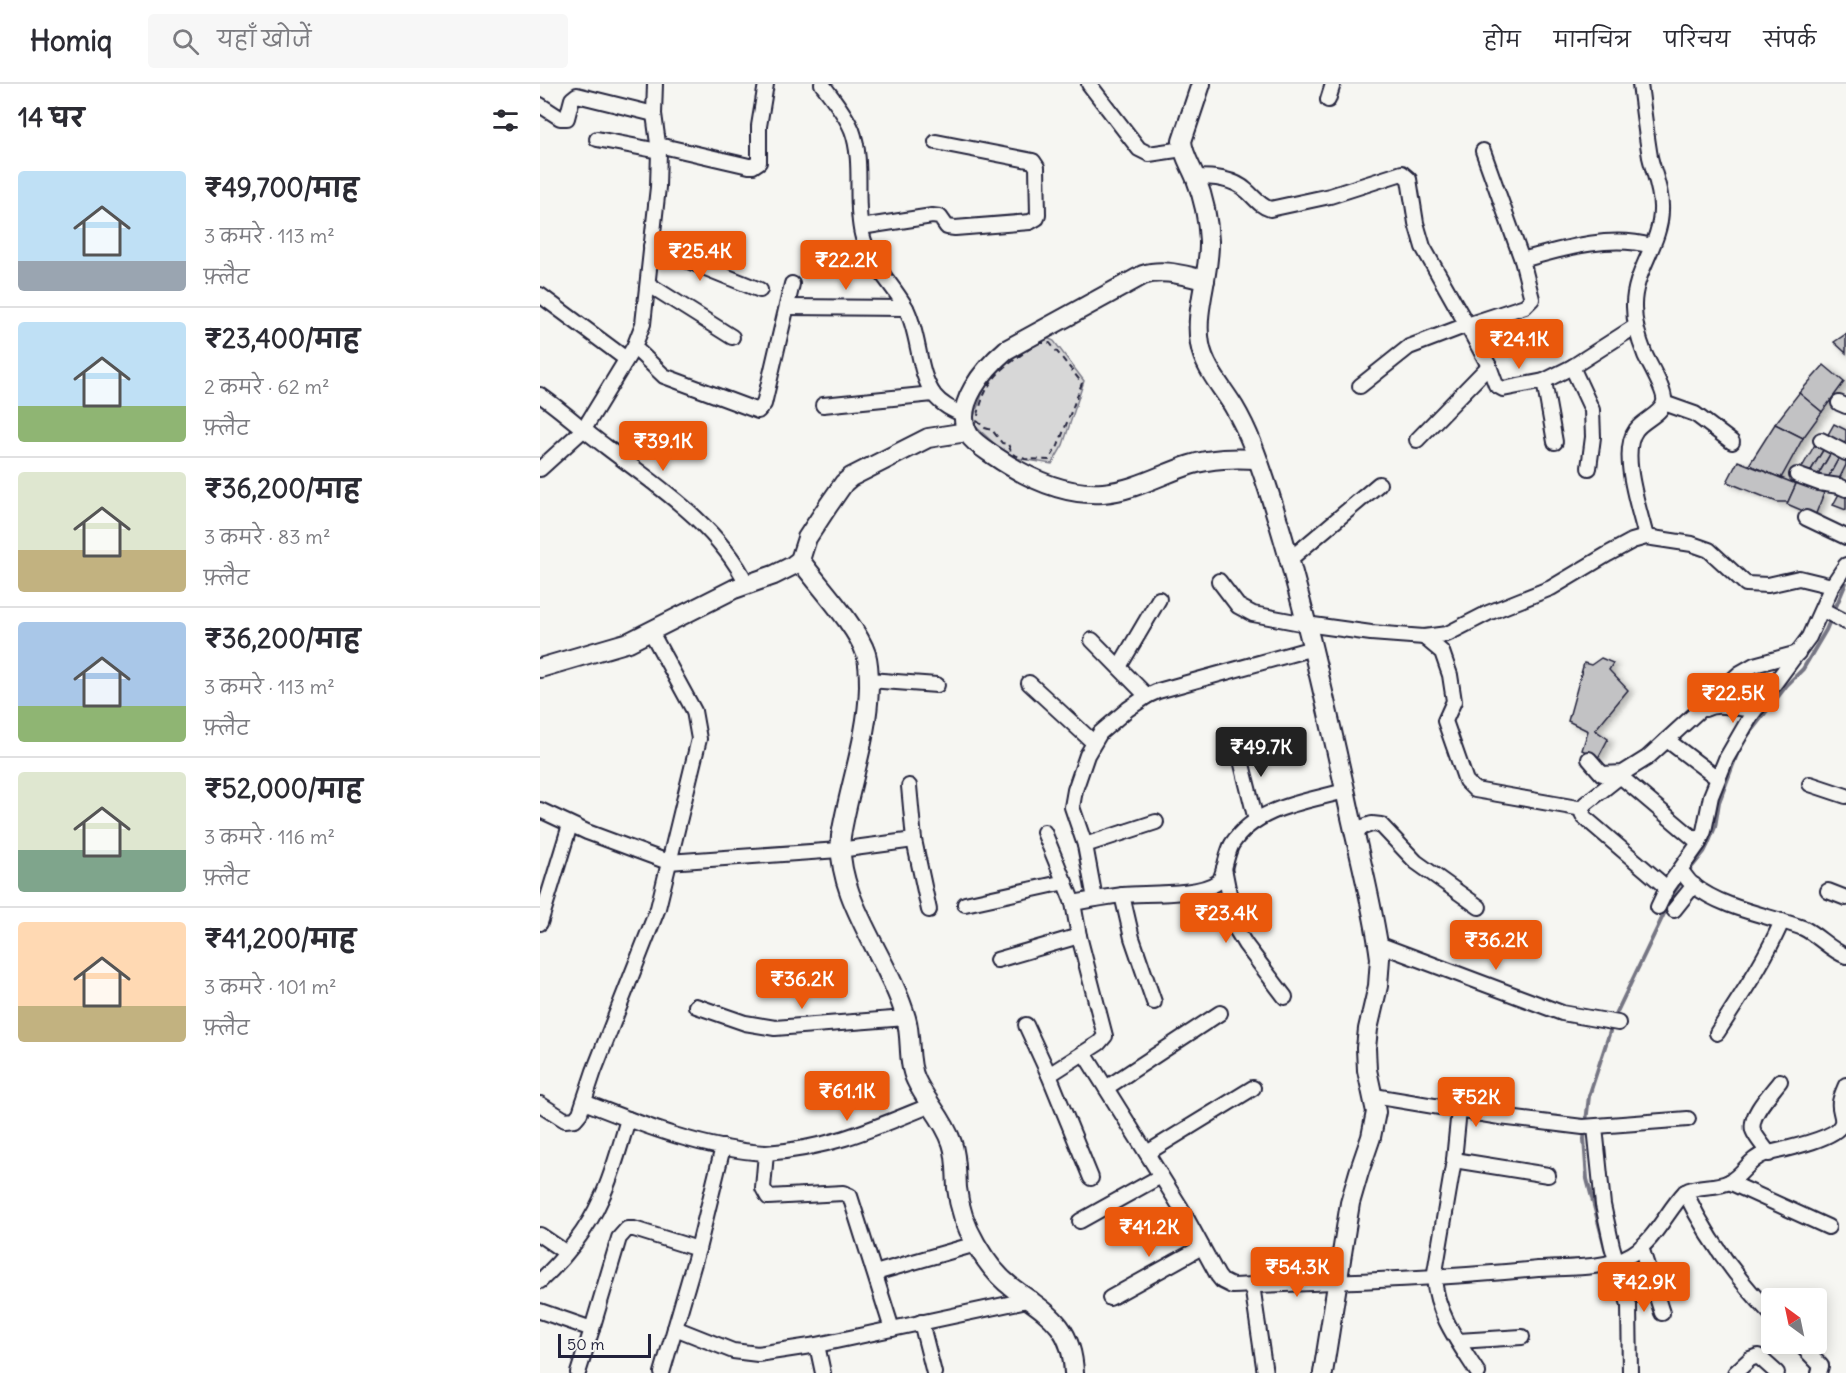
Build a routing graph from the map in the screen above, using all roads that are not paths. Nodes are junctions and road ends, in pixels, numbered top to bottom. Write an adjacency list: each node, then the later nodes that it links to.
1 (655, 84): 10 (street)
2 (766, 84): 13 (street)
3 (822, 84): 17 (street)
4 (1089, 84): 14 (street)
5 (1201, 84): 14 (street)
6 (1333, 84): 8 (street)
7 (1640, 84): 19 (street)
8 (1328, 100)
9 (540, 105): 10 (street)
10 (654, 114): 13 (street)
11 (597, 139): 13 (street)
12 (936, 142): 17 (street)
13 (658, 148): 18 (street)
14 (1183, 149): 16 (street)
15 (1483, 151): 20 (street)
16 (1195, 177): 21 (street); 28 (street)
17 (861, 227): 27 (street)
18 (651, 246): 22 (street); 24 (street)
19 (1651, 246): 20 (street); 29 (street)
20 (1522, 260): 28 (street)
21 (1205, 280): 40 (street); 47 (street)
22 (648, 284): 30 (street); 31 (street)
23 (792, 284): 26 (street)
24 (760, 290)
25 (540, 295): 31 (street)
26 (787, 306): 27 (street); 31 (street)
27 (906, 308): 36 (street)
28 (1467, 325): 32 (street); 35 (street)
29 (1636, 326): 33 (street); 38 (street)
30 (732, 337)
31 (630, 353): 41 (street)
32 (1489, 366): 34 (street); 42 (street)
33 (1572, 367): 34 (street); 48 (street)
34 (1544, 381): 44 (street)
35 (1359, 386)
36 (933, 394): 39 (street); 40 (street)
37 (540, 395): 41 (street)
38 (1664, 403): 45 (street); 54 (street)
39 (823, 405)
40 (972, 425): 47 (street); 56 (street)
41 (584, 429): 49 (street); 60 (street)
42 (1417, 440)
43 (1821, 440): 46 (street)
44 (1555, 442)
45 (1732, 442)
46 (1846, 453)
47 (1257, 459): 57 (street)
48 (1589, 468)
49 (540, 470)
50 (1797, 475): 52 (street)
51 (1379, 484): 57 (street)
52 (1846, 489)
53 (1806, 518): 55 (street)
54 (1646, 537): 61 (street); 66 (street)
55 (1846, 537)
56 (800, 560): 60 (street); 72 (street)
57 (1289, 560): 64 (street)
58 (1846, 565): 61 (street)
59 (1219, 581): 64 (street)
60 (747, 584): 65 (street)
61 (1832, 586): 63 (street)
62 (1160, 599): 70 (street)
63 (1833, 615): 69 (street)
64 (1306, 624): 66 (street); 68 (street)
65 (651, 632): 71 (street); 99 (street)
66 (1424, 637): 88 (street)
67 (1092, 640): 70 (street)
68 (1313, 648): 75 (street); 86 (street)
69 (1798, 653): 76 (street); 77 (street)
70 (1119, 667): 75 (street)
71 (540, 668)
72 (869, 680): 74 (street); 98 (street)
73 (1029, 683): 79 (street)
74 (937, 685)
75 (1147, 696): 79 (street)
76 (1758, 707): 77 (street); 83 (street)
77 (1697, 713): 78 (street)
78 (1667, 740): 82 (street); 83 (street)
79 (1093, 742): 97 (street)
80 (1237, 744): 90 (street)
81 (1589, 759): 82 (street)
82 (1621, 775): 88 (street); 96 (street)
83 (1717, 778): 96 (street)
84 (1810, 784): 87 (street)
85 (909, 786): 95 (street)
86 (1345, 791): 90 (street); 93 (street)
87 (1846, 796)
88 (1583, 809): 103 (street)
89 (540, 810): 92 (street)
90 (1256, 820): 100 (street)
91 (1156, 822): 97 (street)
92 (570, 825): 99 (street); 115 (street)
93 (1354, 831): 111 (street); 117 (street)
94 (1044, 832): 102 (street)
95 (914, 840): 98 (street); 112 (street)
96 (1699, 843): 101 (street)
97 (1085, 845): 107 (street)
98 (839, 850): 99 (street); 124 (street)
99 (668, 862): 135 (street)
100 (1224, 866): 105 (street); 120 (street)
101 (1687, 878): 103 (street); 113 (street); 114 (street)
102 (1065, 882): 108 (street); 109 (street)
103 (1667, 888): 110 (street)
104 (1828, 891): 106 (street)
105 (1122, 895): 107 (street); 121 (street)
106 (1846, 898)
107 (1095, 899): 108 (street)
108 (1073, 903): 116 (street)
109 (965, 904)
110 (1658, 906)
111 (1479, 907)
112 (929, 910)
113 (1674, 910)
114 (1782, 921): 118 (street); 127 (street)
115 (540, 923)
116 (1079, 936): 119 (street); 128 (street)
117 (1378, 944): 125 (street); 134 (street)
118 (1846, 956)
119 (997, 960)
120 (1285, 997)
121 (1154, 1002)
122 (696, 1006): 124 (street)
123 (1221, 1013): 132 (street)
124 (906, 1018): 137 (street)
125 (1613, 1022)
126 (1026, 1025): 129 (street)
127 (1717, 1033)
128 (1084, 1053): 129 (street); 132 (street)
129 (1049, 1075): 149 (street)
130 (1780, 1081): 145 (street)
131 (1846, 1087): 145 (street)
132 (1106, 1088): 144 (street)
133 (1253, 1088): 144 (street)
134 (1374, 1096): 138 (street); 164 (street)
135 (584, 1102): 136 (street); 139 (street)
136 (540, 1104)
137 (931, 1105): 143 (street); 155 (street)
138 (1459, 1110): 141 (street); 146 (street)
139 (628, 1119): 142 (street); 159 (street)
140 (1688, 1119): 141 (street)
141 (1590, 1127): 160 (street)
142 (723, 1147): 143 (street); 158 (street)
143 (766, 1153): 161 (street)
144 (1147, 1153): 148 (street)
145 (1769, 1154): 150 (street)
146 (1454, 1160): 147 (street); 162 (street)
147 (1548, 1174)
148 (1161, 1176): 152 (street); 156 (street)
149 (1091, 1178)
150 (1729, 1182): 151 (street); 153 (street)
151 (1685, 1192): 157 (street); 168 (street)
152 (1080, 1221)
153 (1828, 1227)
154 (540, 1235): 159 (street)
155 (976, 1244): 161 (street); 167 (street)
156 (1202, 1247): 165 (street); 166 (street)
157 (1641, 1247): 160 (street); 170 (street)
158 (698, 1249): 172 (street); 173 (street)
159 (565, 1252): 163 (street)
160 (1610, 1262): 162 (street); 187 (street)
161 (875, 1273): 174 (street)
162 (1434, 1278): 164 (street); 176 (street)
163 (540, 1281)
164 (1339, 1281): 165 (street); 185 (street)
165 (1252, 1285): 184 (street)
166 (1110, 1298)
167 (1032, 1299): 171 (street); 183 (street)
168 (1761, 1304)
169 (540, 1311): 173 (street)
170 (1662, 1313)
171 (921, 1322): 174 (street); 182 (street)
172 (675, 1328): 177 (street); 180 (street)
173 (592, 1329): 179 (street)
174 (892, 1329): 177 (street)
175 (1522, 1337): 176 (street)
176 (1458, 1341): 186 (street)
177 (817, 1345): 181 (street)
178 (1810, 1354): 190 (street)
179 (578, 1373)
180 (662, 1373)
181 (823, 1373)
182 (934, 1373)
183 (1073, 1373)
184 (1265, 1373)
185 (1323, 1373)
186 (1478, 1373)
187 (1630, 1373)
188 (1736, 1373): 189 (street)
189 (1777, 1373)
190 (1819, 1373)

